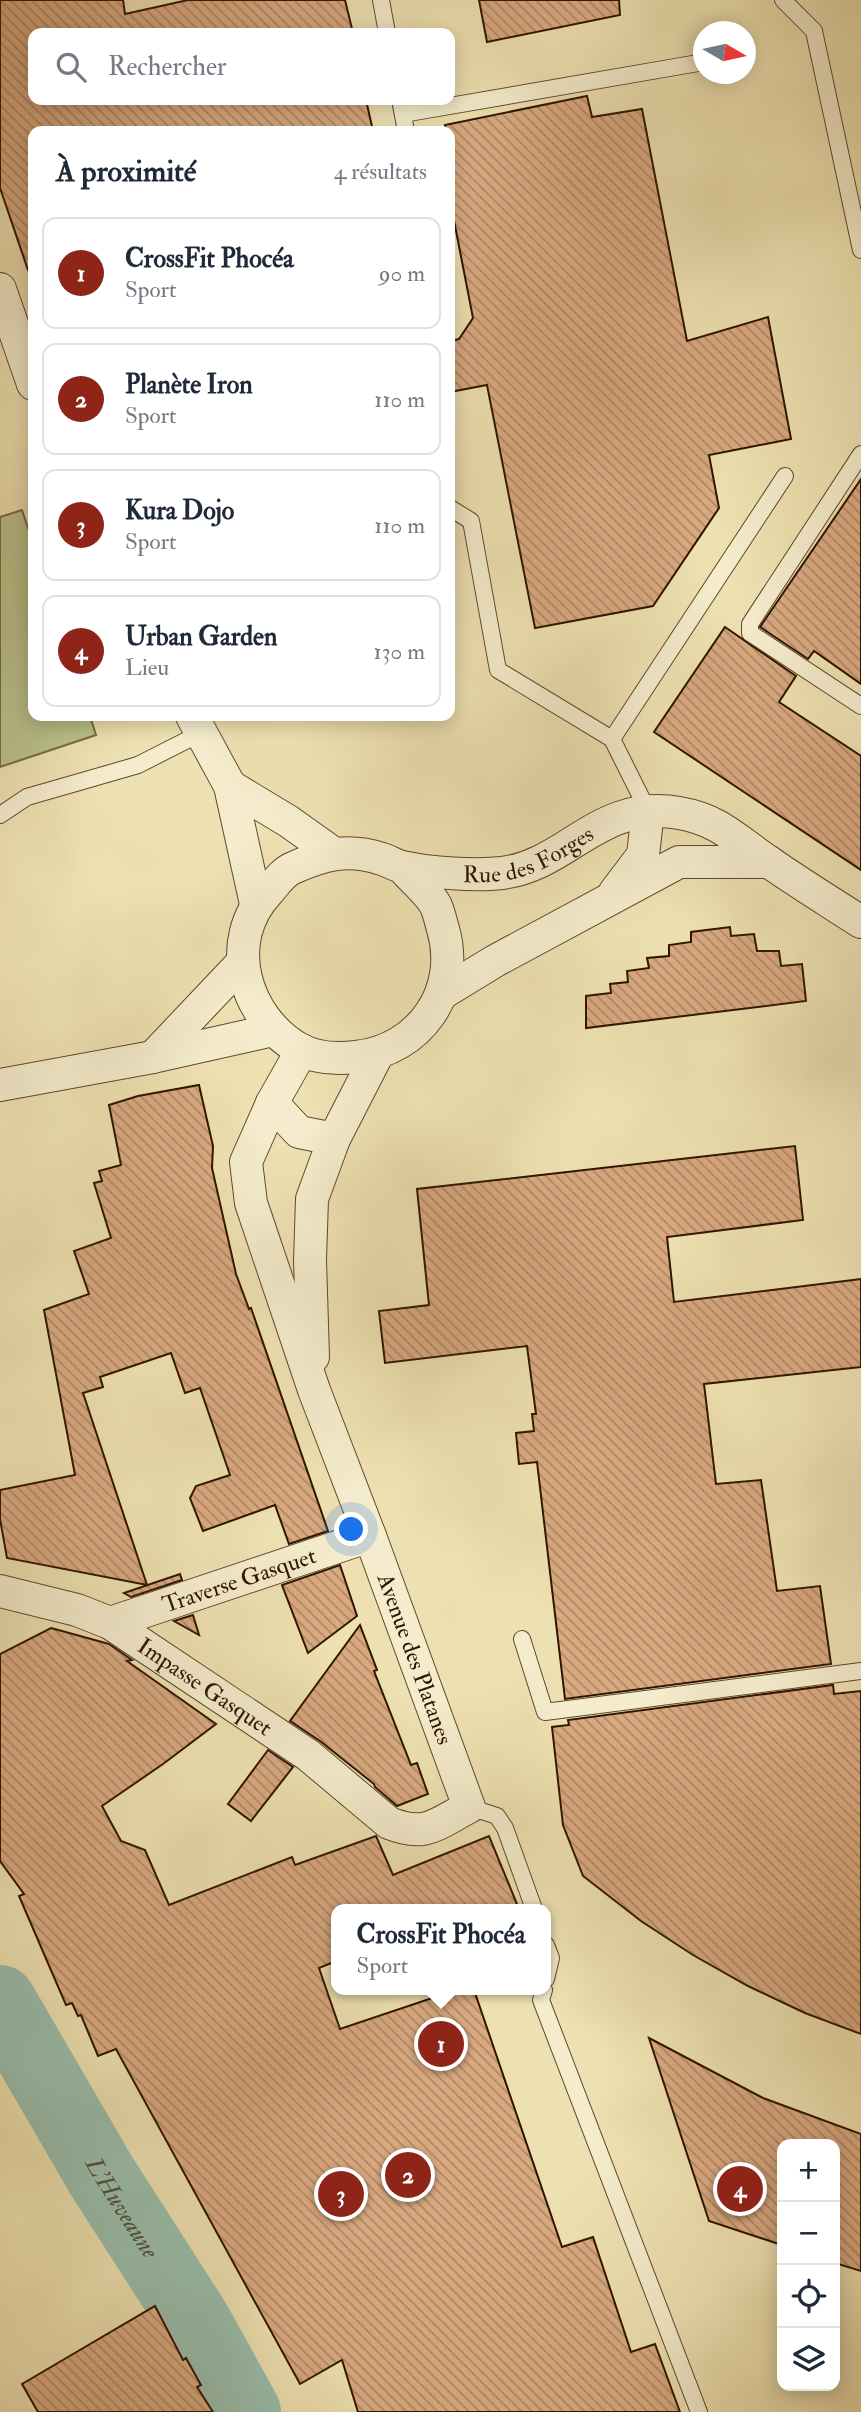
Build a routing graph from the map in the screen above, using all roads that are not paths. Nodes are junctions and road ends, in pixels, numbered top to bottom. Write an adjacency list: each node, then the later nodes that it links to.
1 (381, 0): 3 (lane)
2 (783, 0): 8 (lane)
3 (386, 28)
4 (693, 64): 5 (lane)
5 (455, 99)
6 (401, 107): 7 (lane)
7 (405, 126)
8 (861, 250)
9 (0, 289): 10 (street)
10 (28, 370)
11 (861, 454): 14 (lane)
12 (785, 476): 16 (lane)
13 (455, 511): 16 (lane)
14 (861, 706)
15 (196, 724): 17 (street); 19 (lane)
16 (612, 738): 18 (lane)
17 (230, 786): 20 (street); 24 (street)
18 (649, 811): 21 (street, Rue des Forges); 22 (street, Rue des Forges); 23 (street)
19 (0, 815)
20 (333, 853): 22 (street); 24 (street)
21 (769, 862): 23 (street); 25 (street, Rue des Forges)
22 (402, 867): 27 (street)
23 (610, 898): 27 (street)
24 (256, 904): 26 (street)
25 (861, 922)
26 (242, 963): 28 (street); 31 (street)
27 (442, 994): 30 (street)
28 (273, 1030): 29 (street); 31 (street)
29 (302, 1050): 30 (street); 33 (street, Avenue des Platanes)
30 (377, 1055): 34 (street, Avenue des Platanes)
31 (153, 1058): 32 (street)
32 (0, 1086)
33 (272, 1103): 34 (street); 35 (street, Avenue des Platanes)
34 (334, 1139): 35 (street, Avenue des Platanes)
35 (314, 1390): 36 (street, Avenue des Platanes)
36 (370, 1536): 38 (street, Traverse Gasquet); 41 (street, Avenue des Platanes)
37 (0, 1591): 38 (street, Impasse Gasquet)
38 (110, 1623): 41 (street, Impasse Gasquet)
39 (522, 1639): 40 (lane)
40 (861, 1671)
41 (469, 1807): 42 (lane)
42 (532, 1904)
43 (542, 1995): 44 (lane)
44 (699, 2412)

